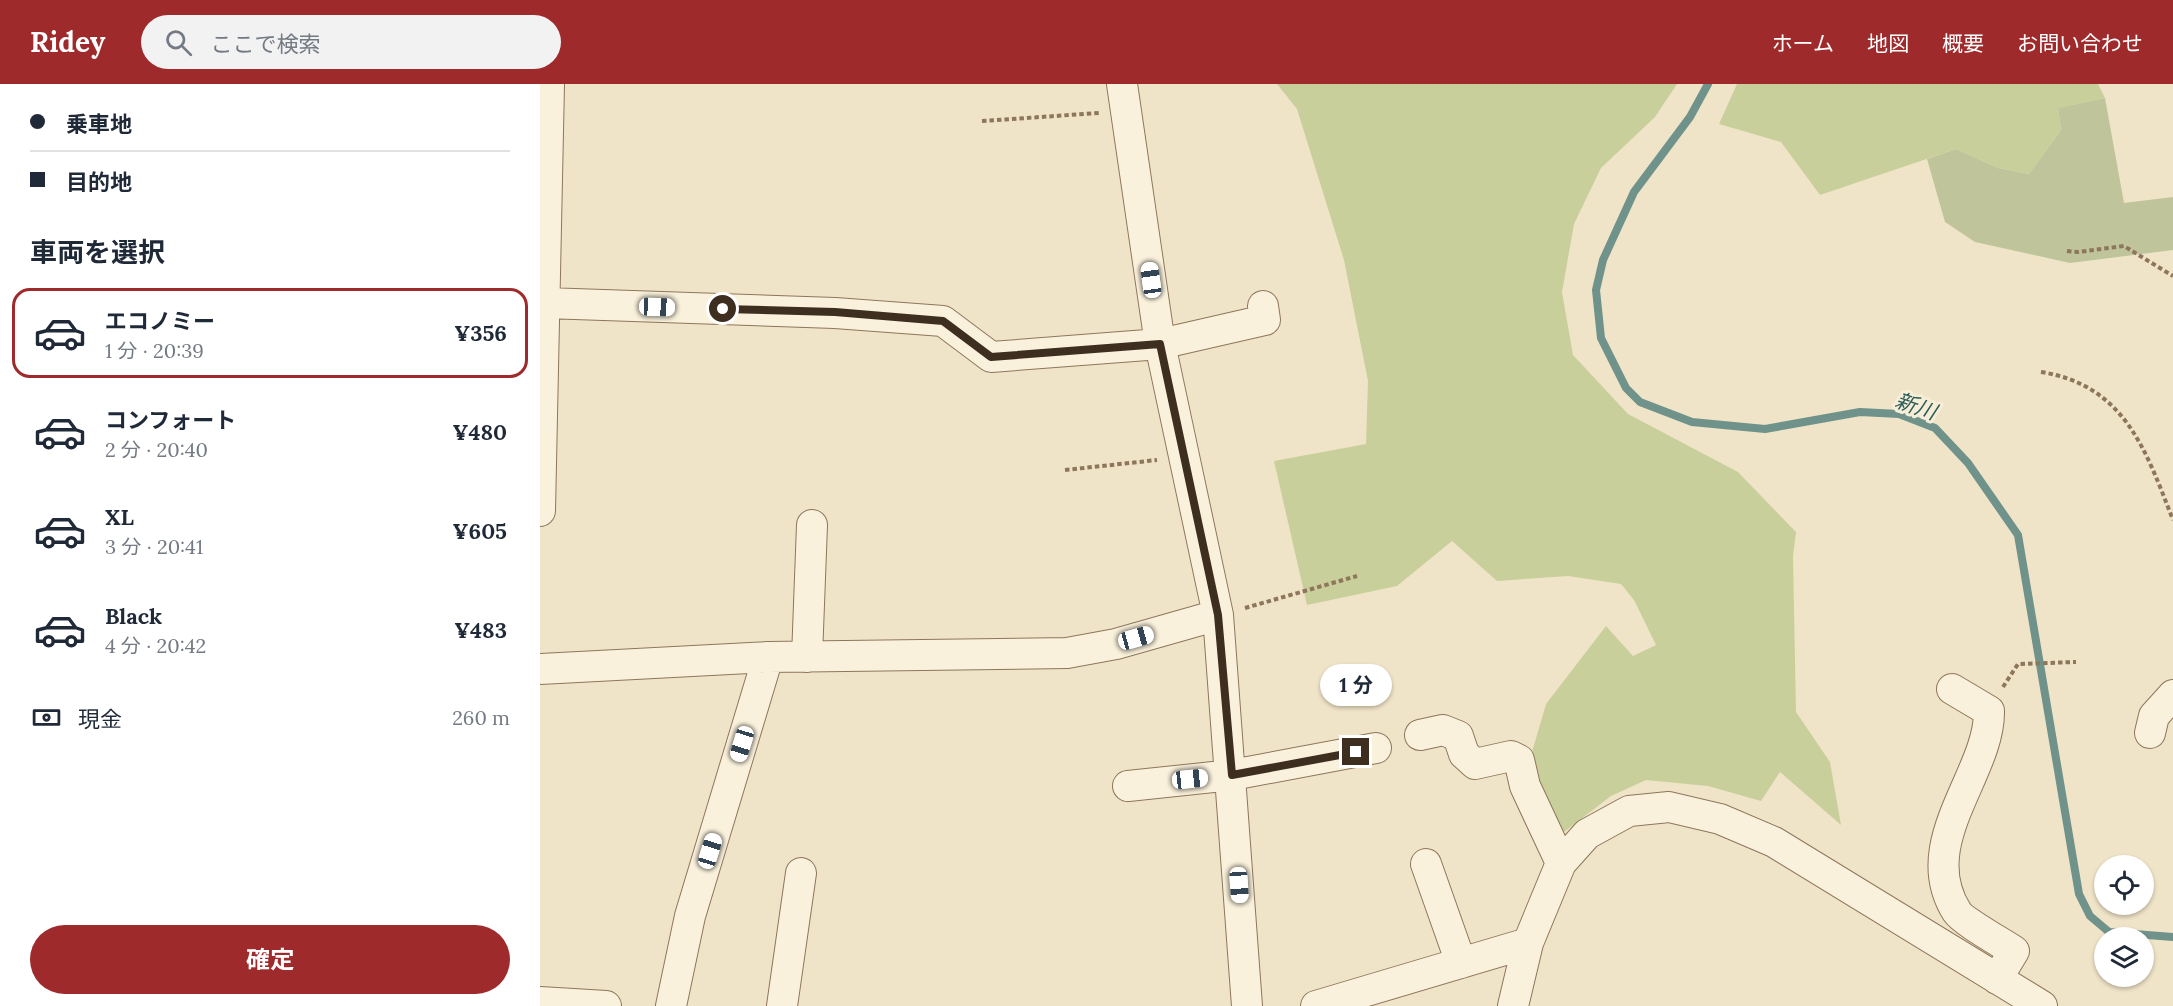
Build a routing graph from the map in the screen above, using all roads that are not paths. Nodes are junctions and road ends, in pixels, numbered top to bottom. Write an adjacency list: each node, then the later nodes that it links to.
1 (549, 84): 3 (street)
2 (1124, 98): 6 (street)
3 (543, 263): 4 (street)
4 (545, 303): 6 (street); 7 (street)
5 (1263, 306): 6 (street)
6 (1160, 344): 9 (street)
7 (540, 511)
8 (812, 525): 11 (street)
9 (1218, 615): 11 (street); 18 (street)
10 (768, 657): 11 (street); 12 (street); 28 (street)
11 (807, 657)
12 (540, 669)
13 (1952, 689): 25 (street)
14 (2173, 695): 15 (street)
15 (2150, 733)
16 (1420, 735): 20 (street)
17 (1376, 748): 18 (street)
18 (1232, 775): 19 (street); 30 (street)
19 (1128, 786)
20 (1561, 863): 23 (street); 25 (street)
21 (1426, 864): 24 (street)
22 (801, 873): 29 (street)
23 (1528, 944): 24 (street); 32 (street)
24 (1461, 963): 31 (street)
25 (1997, 979): 33 (street)
26 (540, 1002): 27 (street)
27 (606, 1006)
28 (671, 1006)
29 (782, 1006)
30 (1247, 1006)
31 (1316, 1006)
32 (1513, 1006)
33 (2042, 1006)

